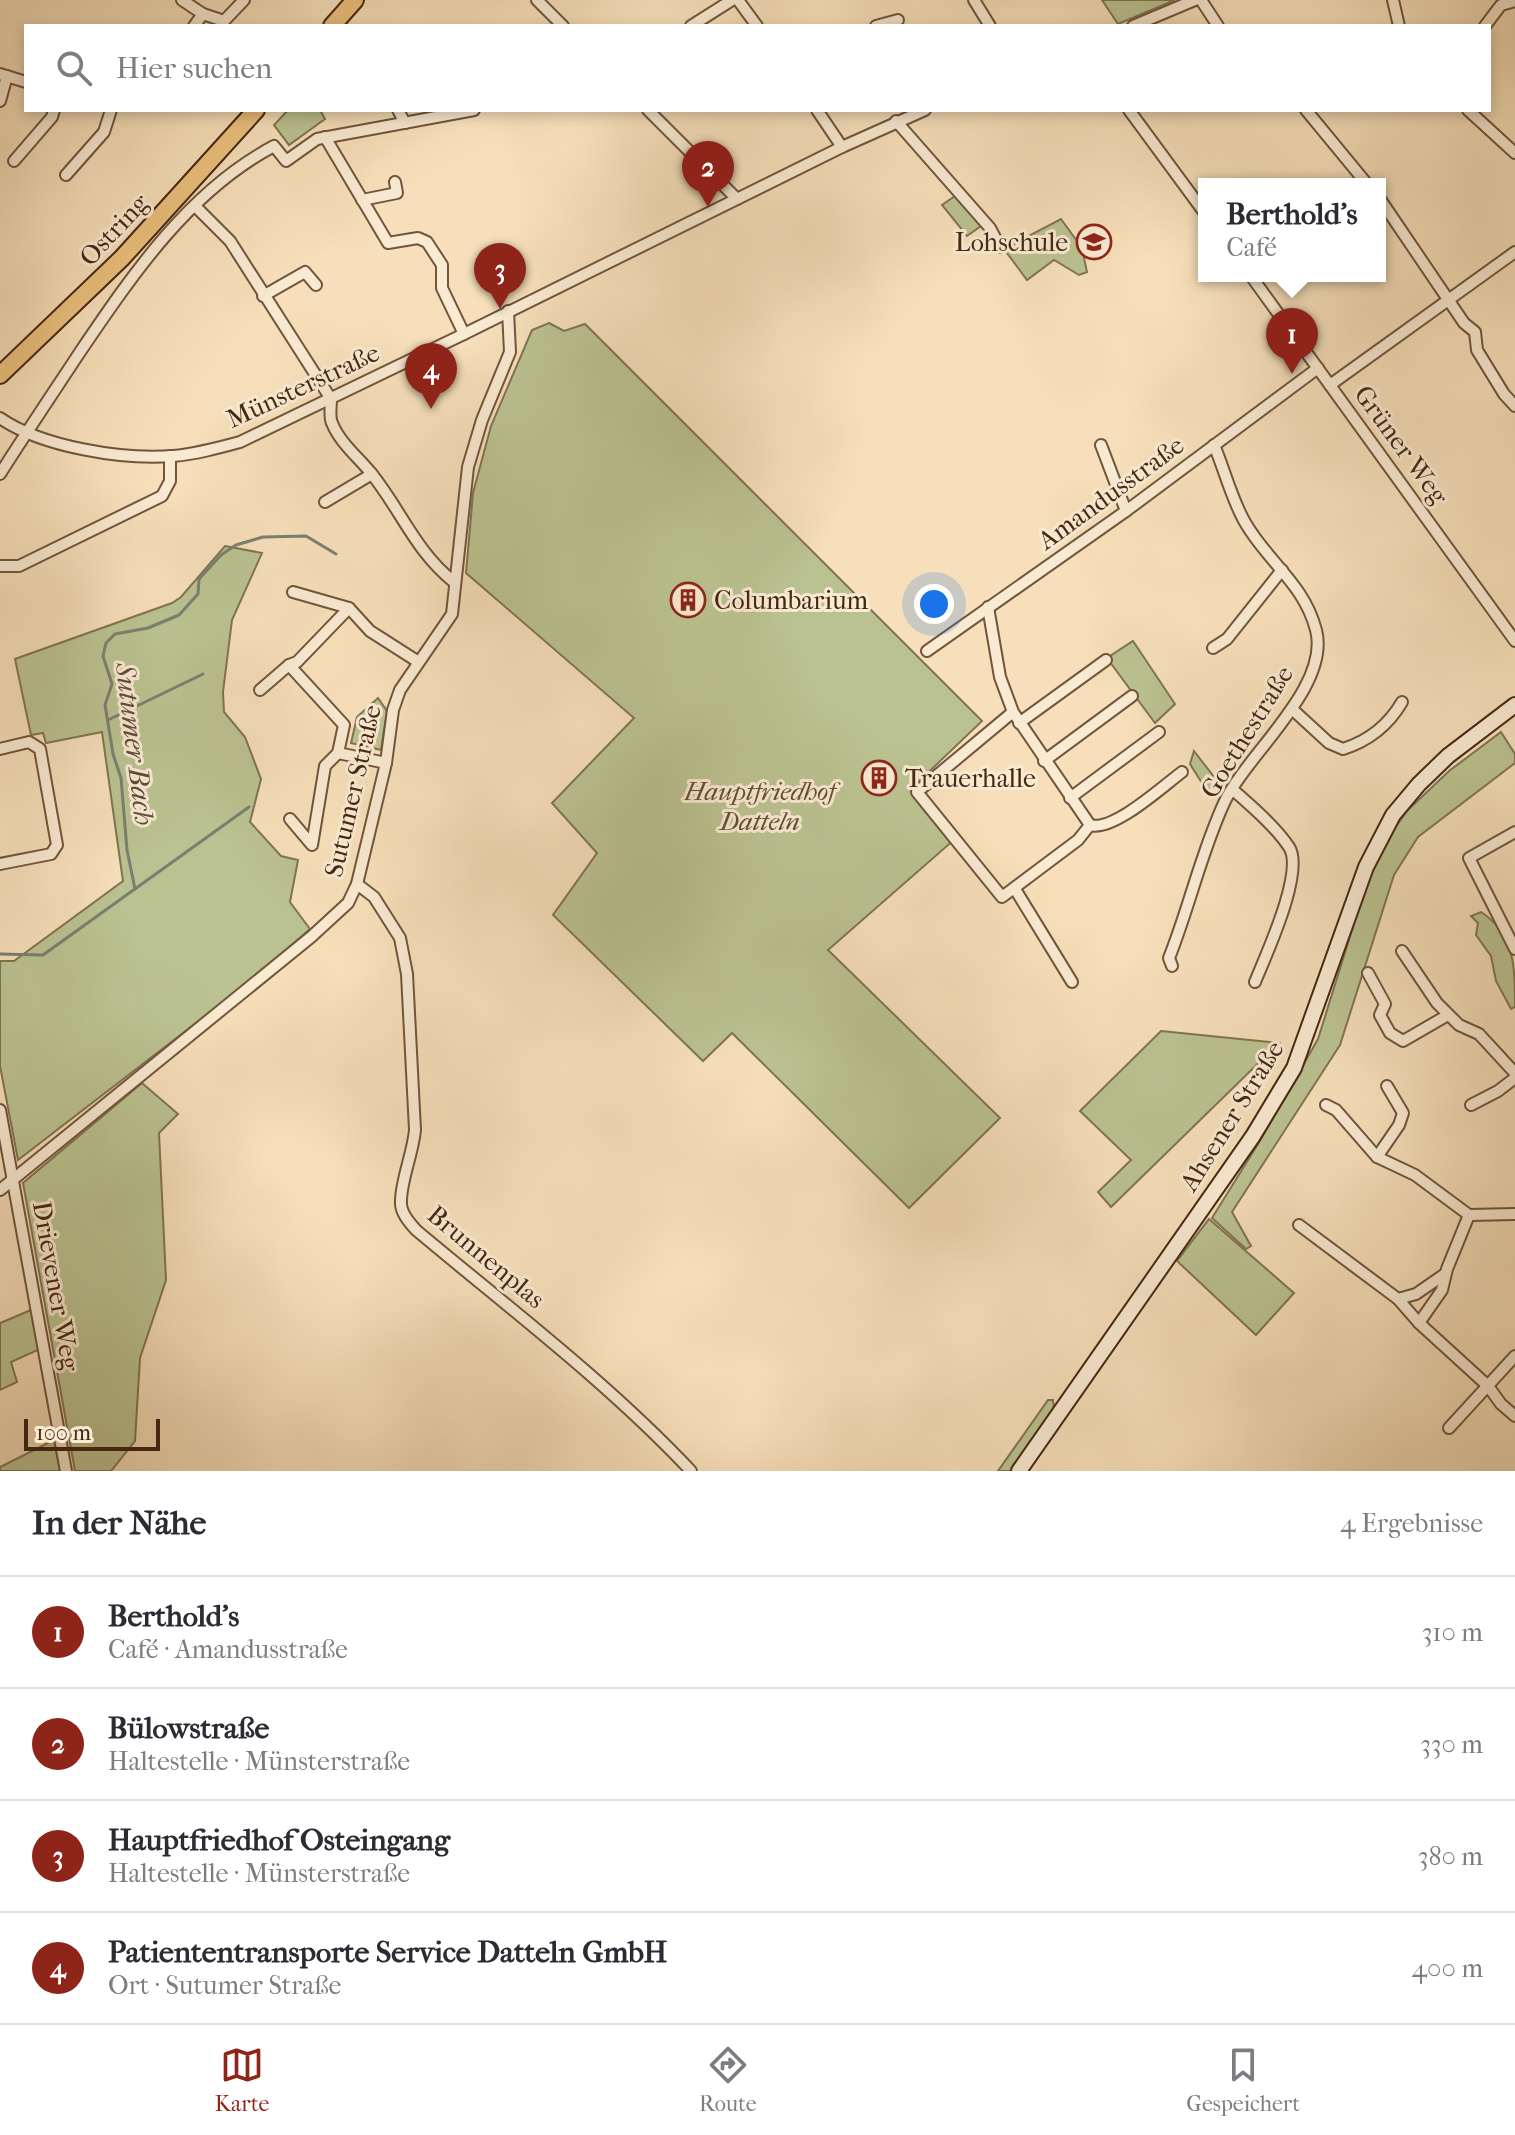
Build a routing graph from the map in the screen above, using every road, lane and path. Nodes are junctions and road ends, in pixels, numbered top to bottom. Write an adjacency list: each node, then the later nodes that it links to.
1 (182, 0): 12 (street)
2 (244, 0): 12 (street)
3 (355, 0): 15 (main road)
4 (537, 0): 16 (street)
5 (732, 0): 17 (street)
6 (738, 0): 18 (street)
7 (974, 0): 20 (street)
8 (1195, 0): 21 (street)
9 (1201, 0): 22 (street)
10 (1393, 0): 23 (street)
11 (1515, 1): 24 (street)
12 (203, 14): 14 (street)
13 (898, 20): 19 (street)
14 (196, 24)
15 (334, 24)
16 (561, 24)
17 (694, 24)
18 (756, 24)
19 (883, 24)
20 (989, 24)
21 (1138, 24)
22 (1217, 24)
23 (1399, 24)
24 (1487, 24)
25 (4, 75): 26 (street); 27 (street)
26 (24, 81)
27 (0, 101)
28 (53, 112): 44 (street)
29 (110, 112): 45 (street)
30 (254, 112): 62 (main road, Ostring)
31 (399, 112): 40 (street)
32 (461, 112): 40 (street)
33 (650, 112): 48 (street)
34 (818, 112): 42 (street)
35 (920, 112): 39 (street, Münsterstraße)
36 (1130, 112): 50 (street)
37 (1310, 112): 46 (street)
38 (1470, 112): 43 (street)
39 (896, 121): 42 (street, Münsterstraße); 53 (street)
40 (405, 123): 41 (street)
41 (325, 137): 49 (street); 51 (street)
42 (842, 147): 48 (street, Münsterstraße)
43 (1515, 153)
44 (14, 161)
45 (66, 175)
46 (1362, 178)
47 (396, 187): 49 (street)
48 (737, 199): 59 (street, Münsterstraße)
49 (362, 200): 60 (street)
50 (1198, 204)
51 (195, 206): 57 (street); 67 (street)
52 (1386, 208): 58 (street)
53 (1000, 247)
54 (1515, 252): 58 (street)
55 (1255, 282): 61 (street, Grüner Weg)
56 (316, 285): 57 (street)
57 (263, 296): 64 (street)
58 (1449, 300): 63 (street); 65 (street)
59 (508, 311): 60 (street, Münsterstraße); 77 (street, Sutumer Straße)
60 (464, 334): 64 (street, Münsterstraße)
61 (1318, 368): 63 (street, Grüner Weg); 69 (street, Amandusstraße)
62 (0, 375)
63 (1330, 385): 81 (street, Grüner Weg)
64 (331, 399): 70 (street, Münsterstraße); 72 (street)
65 (1515, 406)
66 (0, 418): 67 (street, Münsterstraße)
67 (27, 432): 70 (street, Münsterstraße); 71 (street)
68 (1101, 445): 74 (street)
69 (1214, 445): 74 (street, Amandusstraße); 76 (street, Goethestraße)
70 (170, 456): 75 (street)
71 (0, 474)
72 (372, 474): 73 (street); 77 (street)
73 (325, 502)
74 (1126, 511): 79 (street, Amandusstraße)
75 (0, 566)
76 (1282, 570): 82 (street); 91 (street, Goethestraße)
77 (454, 582): 85 (street, Sutumer Straße)
78 (293, 592): 80 (street)
79 (988, 607): 83 (street, Amandusstraße); 92 (street)
80 (349, 608): 85 (street); 86 (street)
81 (1515, 641)
82 (1213, 648)
83 (927, 651)
84 (1106, 660): 93 (street)
85 (417, 661): 98 (street, Sutumer Straße)
86 (289, 665): 87 (street); 96 (street)
87 (260, 690)
88 (1132, 696): 97 (street)
89 (1402, 702): 91 (street)
90 (1515, 705): 135 (main road, Ahsener Straße)
91 (1292, 709): 100 (street, Goethestraße)
92 (1013, 712): 93 (street); 107 (street)
93 (1019, 723): 97 (street)
94 (1159, 732): 101 (street)
95 (0, 749): 105 (street)
96 (338, 753): 98 (street); 102 (street)
97 (1044, 761): 101 (street)
98 (386, 763): 106 (street, Sutumer Straße)
99 (1182, 772): 103 (street)
100 (1232, 789): 110 (street, Goethestraße); 113 (street)
101 (1070, 798): 103 (street)
102 (290, 819)
103 (1090, 825): 107 (street)
104 (1515, 832): 108 (street)
105 (0, 864)
106 (357, 884): 121 (street, Sutumer Straße); 134 (street, Brunnenplas)
107 (1015, 889): 112 (street)
108 (1515, 949)
109 (1402, 951): 114 (street)
110 (1172, 966)
111 (1368, 973): 114 (street)
112 (1072, 982)
113 (1255, 982)
114 (1448, 1015): 115 (street)
115 (1515, 1075): 118 (street)
116 (1387, 1086): 120 (street)
117 (1326, 1105): 120 (street)
118 (1471, 1105)
119 (0, 1110): 121 (street, Drievener Weg)
120 (1377, 1157): 124 (street)
121 (14, 1178): 122 (street, Sutumer Straße); 133 (street, Drievener Weg)
122 (0, 1190)
123 (1515, 1214): 124 (street)
124 (1469, 1215): 126 (street)
125 (1299, 1225): 127 (street)
126 (1445, 1274): 127 (street); 128 (street)
127 (1398, 1299): 128 (street)
128 (1419, 1323): 130 (street)
129 (1515, 1356): 130 (street)
130 (1488, 1386): 131 (street); 132 (street)
131 (1515, 1416)
132 (1449, 1428)
133 (66, 1471)
134 (691, 1471)
135 (1019, 1471)

